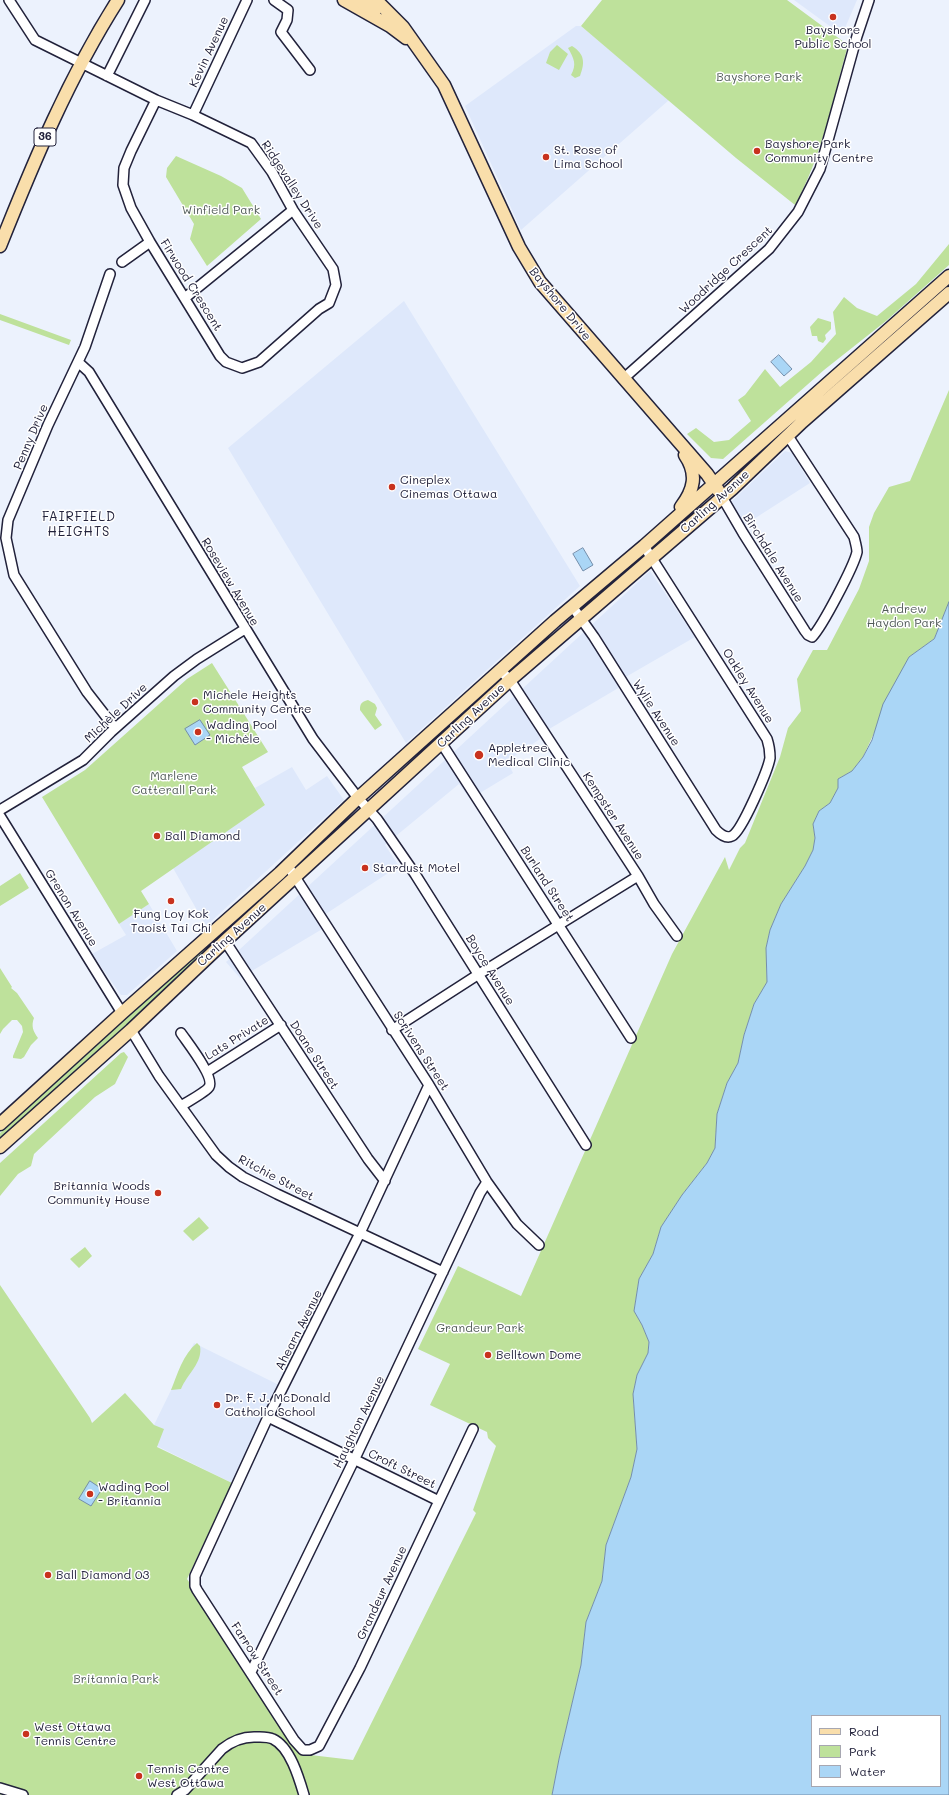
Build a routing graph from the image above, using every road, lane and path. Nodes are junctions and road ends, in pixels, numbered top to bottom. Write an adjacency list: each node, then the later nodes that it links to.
1 (9, 0): 13 (street, Ridgevalley Drive)
2 (108, 0): 11 (main road, 36)
3 (118, 0): 11 (main road, 36)
4 (145, 0): 15 (street)
5 (247, 0): 17 (street, Kevin Avenue)
6 (274, 0): 14 (street)
7 (344, 0): 10 (main road, Bayshore Drive)
8 (869, 0): 28 (street, Woodridge Crescent)
9 (371, 2): 10 (main road); 12 (main road, Bayshore Drive)
10 (390, 26): 12 (main road, Bayshore Drive)
11 (95, 36): 13 (main road, 36)
12 (414, 43): 28 (main road, Bayshore Drive)
13 (80, 64): 15 (street, Ridgevalley Drive); 20 (main road, 36)
14 (310, 70)
15 (107, 76): 16 (street, Ridgevalley Drive)
16 (156, 100): 17 (street, Ridgevalley Drive); 19 (street, Firwood Crescent)
17 (193, 115): 18 (street, Ridgevalley Drive)
18 (293, 210): 25 (street); 26 (street, Ridgevalley Drive)
19 (150, 242): 21 (street); 25 (street, Firwood Crescent)
20 (0, 246)
21 (122, 262)
22 (110, 274): 27 (street, Penny Drive)
23 (949, 276): 29 (main road, Carling Avenue)
24 (949, 293): 30 (main road, Carling Avenue)
25 (186, 297): 26 (street, Firwood Crescent)
26 (330, 300)
27 (78, 362): 40 (street, Roseview Avenue); 43 (street, Penny Drive)
28 (623, 379): 31 (main road, Bayshore Drive)
29 (815, 393): 30 (main road); 33 (main road, Carling Avenue)
30 (823, 404): 32 (main road, Carling Avenue)
31 (672, 433): 33 (main road, Bayshore Drive); 35 (main road)
32 (788, 436): 34 (main road, Carling Avenue); 34 (street, Birchdale Avenue)
33 (714, 483): 34 (main road, Bayshore Drive); 35 (main road, Carling Avenue)
34 (722, 497): 37 (main road, Carling Avenue)
35 (666, 526): 36 (main road, Carling Avenue)
36 (644, 546): 37 (street, Oakley Avenue); 38 (main road, Carling Avenue)
37 (652, 557): 39 (main road, Carling Avenue); 49 (street, Oakley Avenue)
38 (572, 606): 39 (street, Wylie Avenue); 41 (main road, Carling Avenue)
39 (581, 619): 42 (main road, Carling Avenue); 49 (street, Wylie Avenue)
40 (245, 629): 43 (street, Michèle Drive); 45 (street, Roseview Avenue)
41 (500, 670): 42 (street, Kempster Avenue); 45 (main road, Carling Avenue)
42 (510, 680): 44 (main road, Carling Avenue); 51 (street, Kempster Avenue)
43 (115, 728): 46 (street, Michèle Drive)
44 (442, 744): 47 (main road, Carling Avenue); 53 (street, Burland Street)
45 (358, 798): 47 (street, Roseview Avenue); 50 (main road, Carling Avenue)
46 (0, 810)
47 (369, 810): 52 (main road, Carling Avenue); 56 (street, Boyce Avenue)
48 (0, 816): 57 (street, Grenon Avenue)
49 (720, 834)
50 (288, 866): 52 (street, Scrivens Street); 57 (main road, Carling Avenue)
51 (638, 876): 53 (street); 54 (street, Kempster Avenue)
52 (296, 877): 55 (main road, Carling Avenue); 60 (street, Scrivens Street)
53 (560, 925): 56 (street); 62 (street, Burland Street)
54 (677, 936)
55 (225, 941): 58 (street, Doane Street); 59 (main road, Carling Avenue)
56 (479, 974): 60 (street); 67 (street, Boyce Avenue)
57 (122, 1013): 66 (main road, Carling Avenue)
58 (281, 1025): 63 (street, Lats Private); 69 (street, Doane Street)
59 (131, 1030): 65 (street, Ritchie Street); 68 (main road, Carling Avenue)
60 (392, 1030): 64 (street, Scrivens Street)
61 (181, 1033): 63 (street)
62 (631, 1038)
63 (207, 1072): 65 (street)
64 (430, 1085): 69 (street, Ahearn Avenue); 70 (street, Scrivens Street)
65 (181, 1106): 71 (street, Ritchie Street)
66 (0, 1124)
67 (586, 1145)
68 (0, 1147)
69 (385, 1181): 71 (street, Ahearn Avenue)
70 (488, 1182): 72 (street, Scrivens Street); 73 (street, Haughton Avenue)
71 (360, 1233): 73 (street, Ritchie Street); 74 (street, Ahearn Avenue)
72 (538, 1246)
73 (443, 1272): 76 (street, Haughton Avenue)
74 (268, 1417): 76 (street, Croft Street); 78 (street, Ahearn Avenue)
75 (473, 1429): 77 (street, Grandeur Avenue)
76 (354, 1459): 77 (street, Croft Street); 79 (street, Haughton Avenue)
77 (439, 1501): 80 (street, Grandeur Avenue)
78 (194, 1586): 79 (street, Farrow Street)
79 (251, 1672): 80 (street, Farrow Street)
80 (299, 1746)
81 (0, 1788): 82 (street)
82 (23, 1795)
83 (178, 1795): 84 (street)
84 (304, 1795)

